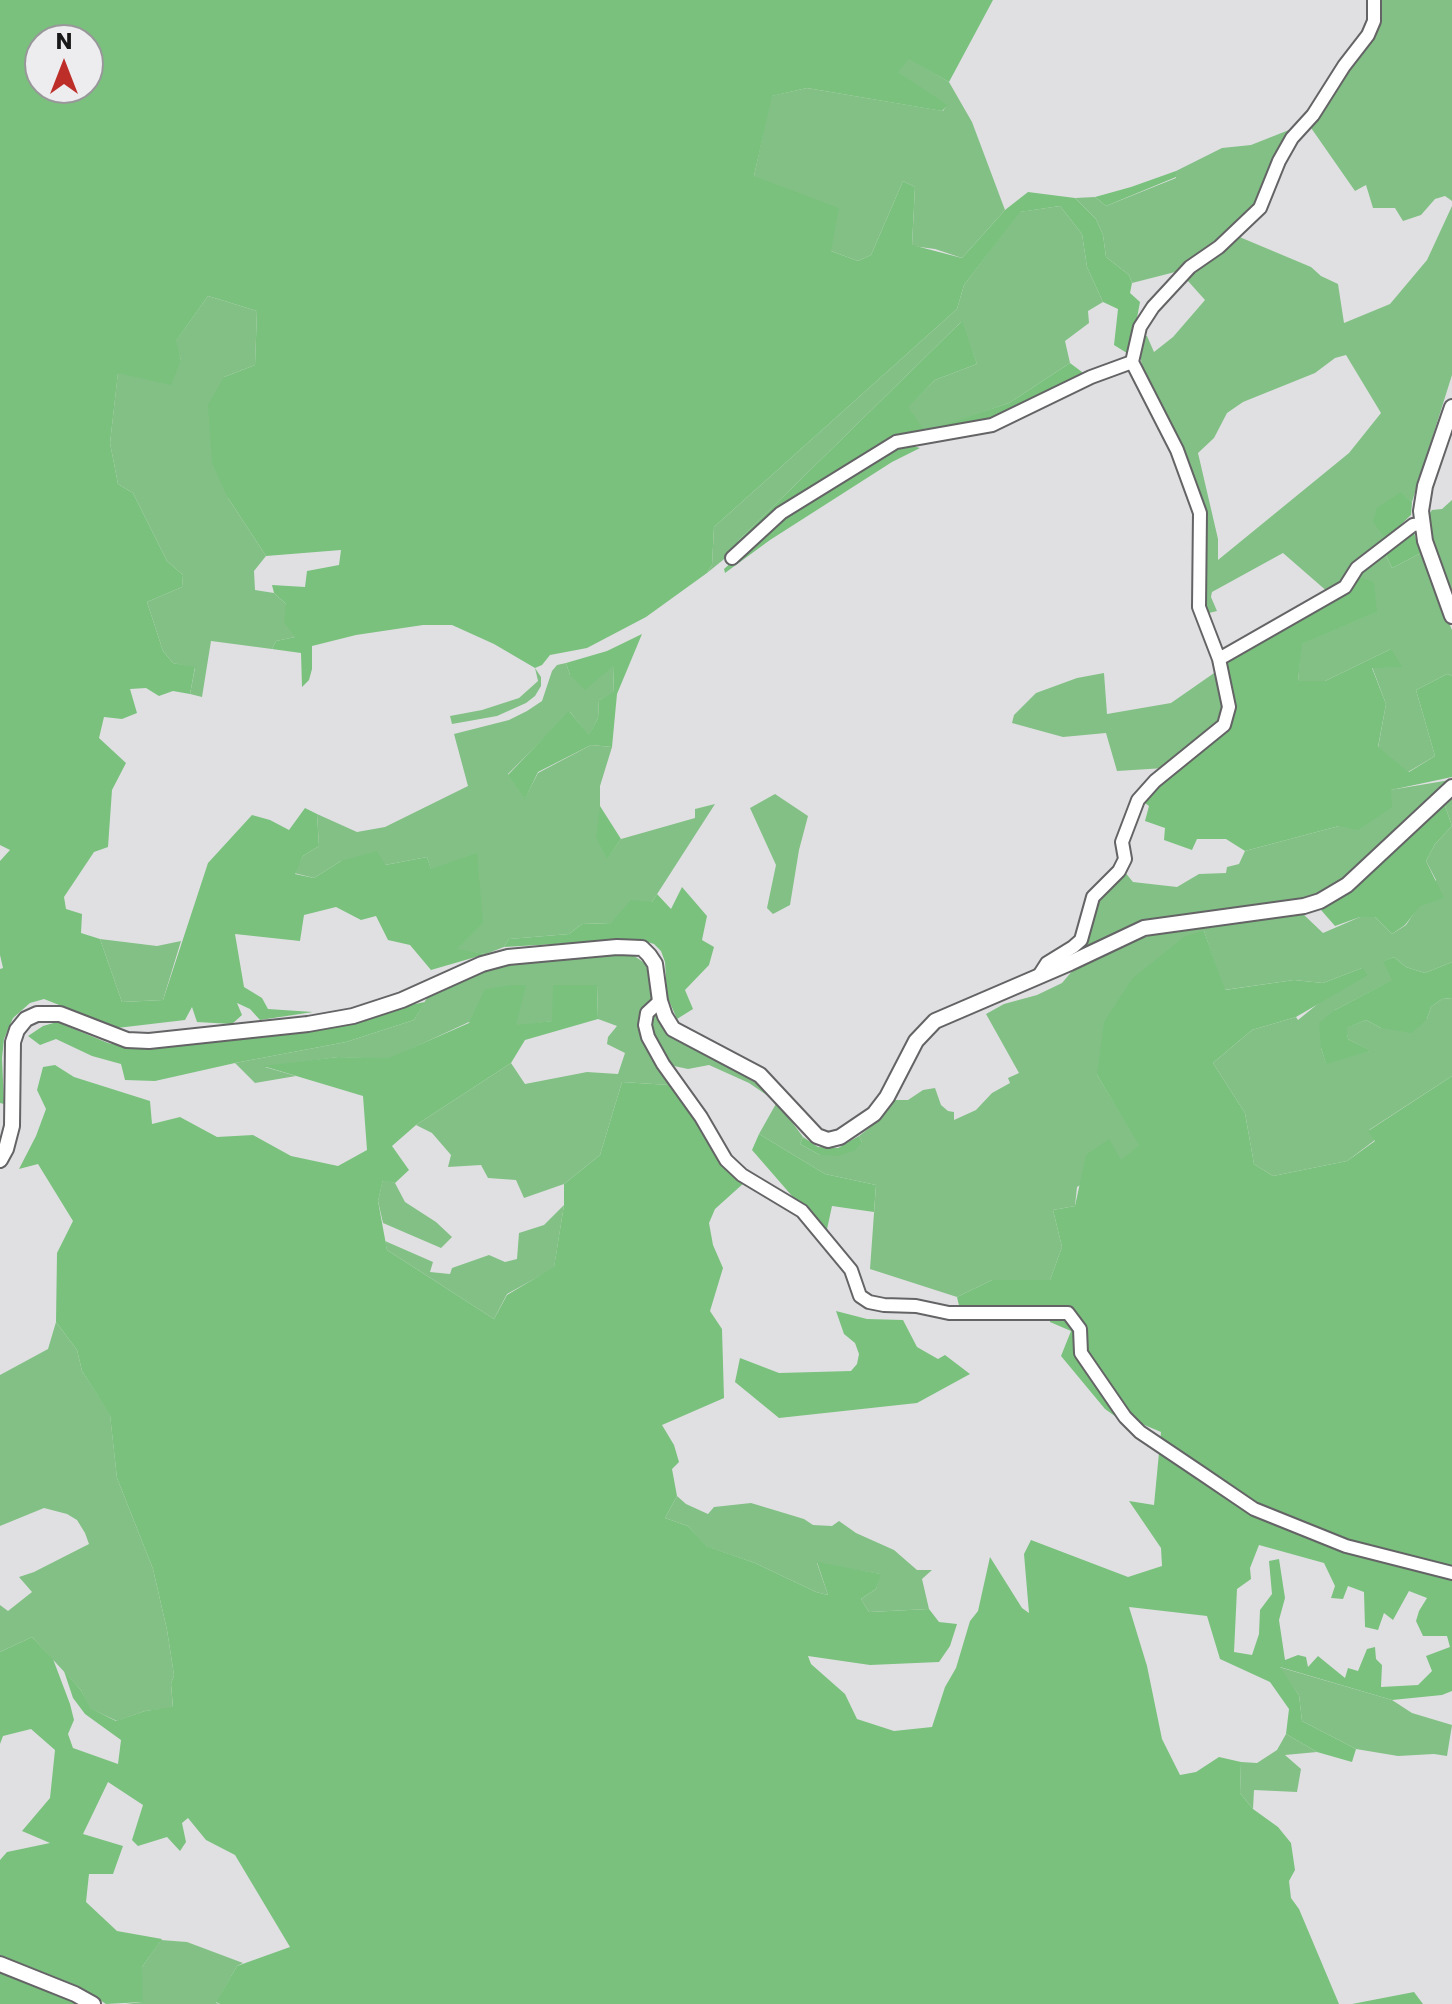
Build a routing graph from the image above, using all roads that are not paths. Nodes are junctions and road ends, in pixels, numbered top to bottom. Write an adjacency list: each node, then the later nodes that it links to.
1 (1374, 0): 2 (street)
2 (1132, 362): 5 (street); 7 (street)
3 (1452, 407): 4 (main road)
4 (1422, 524): 6 (main road); 7 (street)
5 (732, 558)
6 (1452, 616)
7 (1219, 659): 9 (street)
8 (1452, 787): 9 (main road)
9 (1038, 977): 10 (main road)
10 (660, 1001): 11 (main road); 12 (street)
11 (0, 1160)
12 (1452, 1573)
13 (0, 1964): 14 (main road)
14 (93, 2004)

